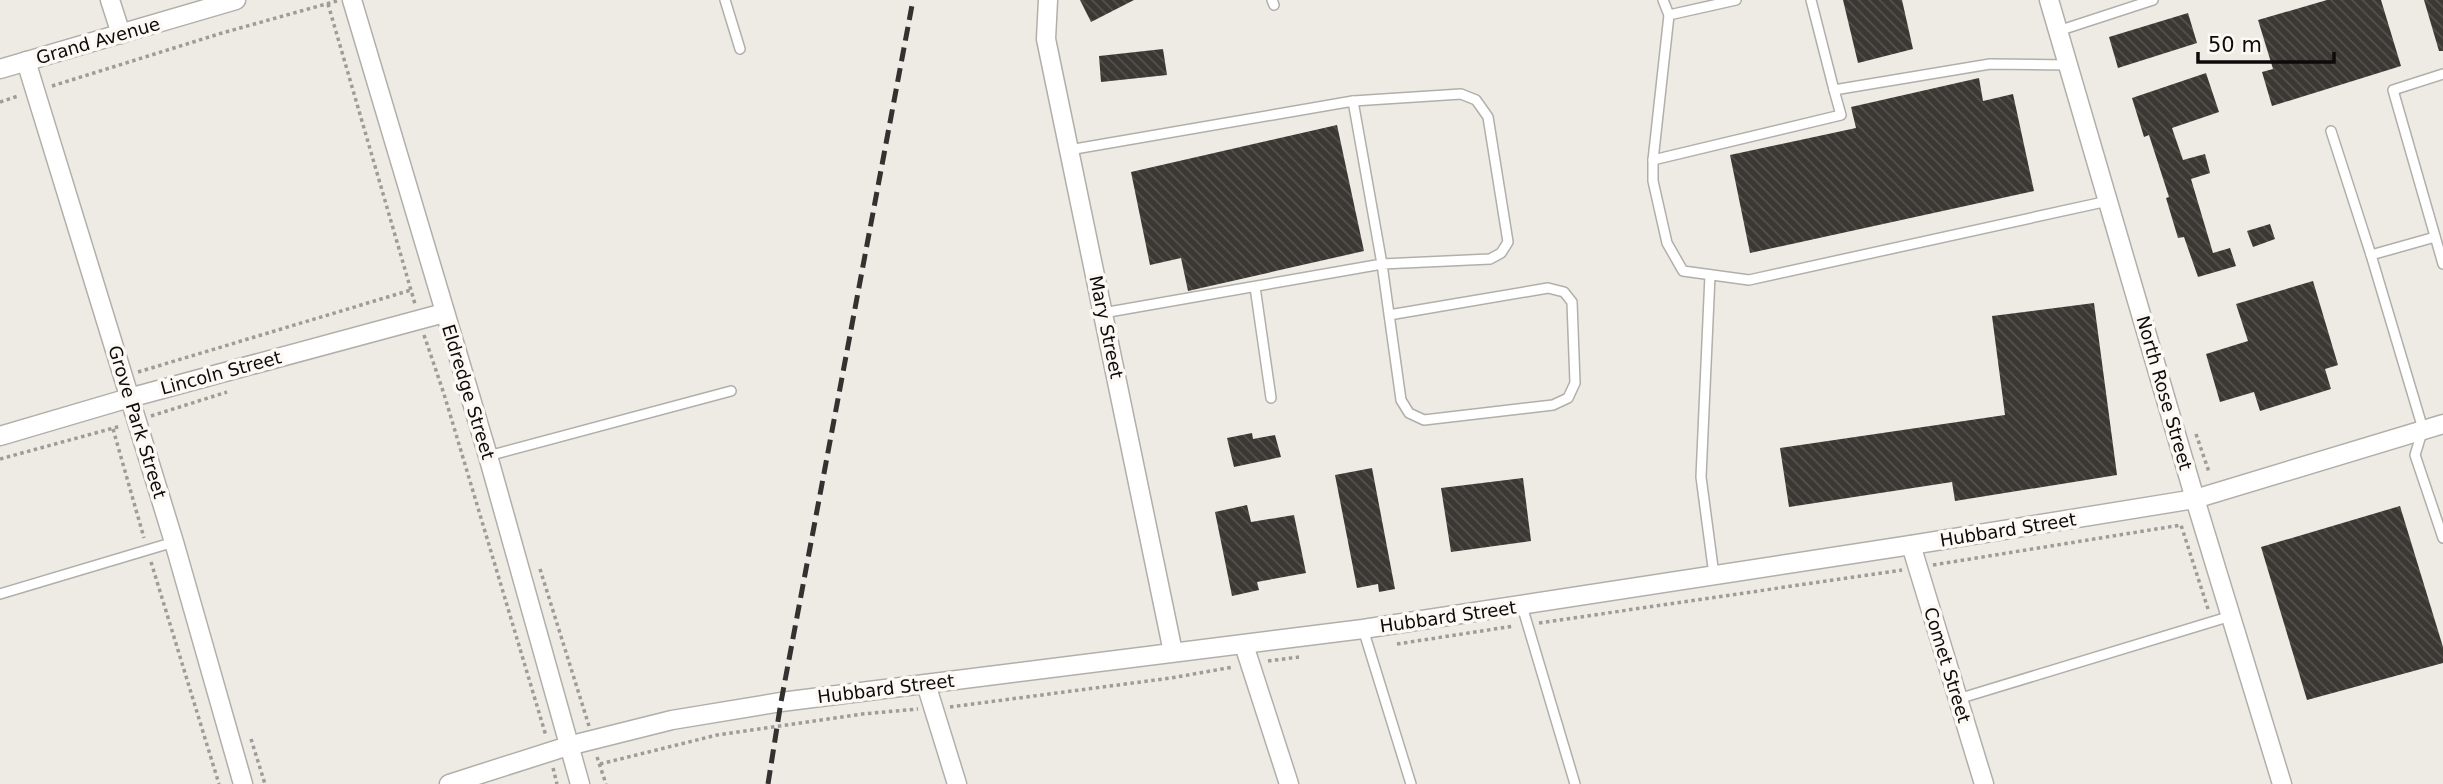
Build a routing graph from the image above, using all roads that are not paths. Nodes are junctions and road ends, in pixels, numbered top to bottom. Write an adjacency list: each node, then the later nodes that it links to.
1 (110, 0): 13 (street)
2 (236, 0): 13 (street, Grand Avenue)
3 (352, 0): 31 (street, Eldredge Street)
4 (725, 0): 14 (lane)
5 (1048, 0): 22 (street, Mary Street)
6 (1663, 0): 11 (lane)
7 (1736, 0): 11 (lane)
8 (1811, 0): 19 (lane)
9 (2049, 0): 12 (street, North Rose Street)
10 (2153, 0): 12 (lane)
11 (1669, 15): 23 (lane)
12 (2058, 32): 16 (street, North Rose Street)
13 (121, 34): 15 (street, Grand Avenue)
14 (740, 49)
15 (26, 61): 17 (street, Grand Avenue); 35 (street, Grove Park Street)
16 (2068, 65): 19 (lane); 24 (street, North Rose Street)
17 (0, 69)
18 (2443, 75): 25 (lane)
19 (1834, 90): 23 (lane)
20 (1353, 101): 22 (lane); 27 (lane); 27 (lane)
21 (2331, 131): 26 (lane)
22 (1069, 150): 32 (street, Mary Street)
23 (1653, 160): 29 (lane)
24 (2108, 201): 29 (lane); 41 (street, North Rose Street)
25 (2435, 237): 26 (lane); 28 (lane)
26 (2371, 255): 38 (lane)
27 (1382, 264): 30 (lane); 33 (lane)
28 (2443, 264)
29 (1710, 275): 45 (lane)
30 (1255, 287): 32 (lane); 36 (lane)
31 (444, 313): 35 (street, Lincoln Street); 40 (street, Eldredge Street)
32 (1103, 313): 51 (street, Mary Street)
33 (1389, 315): 33 (lane)
34 (731, 391): 40 (lane)
35 (129, 398): 39 (street, Lincoln Street); 43 (street, Grove Park Street)
36 (1271, 398)
37 (2443, 424): 38 (street, Hubbard Street)
38 (2423, 429): 41 (street, Hubbard Street); 42 (lane)
39 (0, 436)
40 (488, 456): 54 (street, Eldredge Street)
41 (2195, 499): 44 (street, Hubbard Street); 48 (street, North Rose Street)
42 (2443, 538)
43 (174, 541): 46 (lane); 55 (street, Grove Park Street)
44 (1911, 545): 45 (street, Hubbard Street); 53 (street, Comet Street)
45 (1714, 575): 47 (street, Hubbard Street)
46 (0, 594)
47 (1522, 606): 49 (street, Hubbard Street); 61 (lane)
48 (2231, 616): 53 (lane); 63 (street, North Rose Street)
49 (1363, 629): 50 (street, Hubbard Street); 60 (lane)
50 (1244, 645): 51 (street, Hubbard Street); 59 (street)
51 (1173, 652): 52 (street, Hubbard Street)
52 (926, 684): 54 (street, Hubbard Street); 58 (street)
53 (1958, 699): 62 (street, Comet Street)
54 (559, 749): 56 (street, Hubbard Street); 57 (street, Eldredge Street)
55 (243, 784)
56 (449, 784)
57 (580, 784)
58 (957, 784)
59 (1289, 784)
60 (1410, 784)
61 (1575, 784)
62 (1984, 784)
63 (2282, 784)

